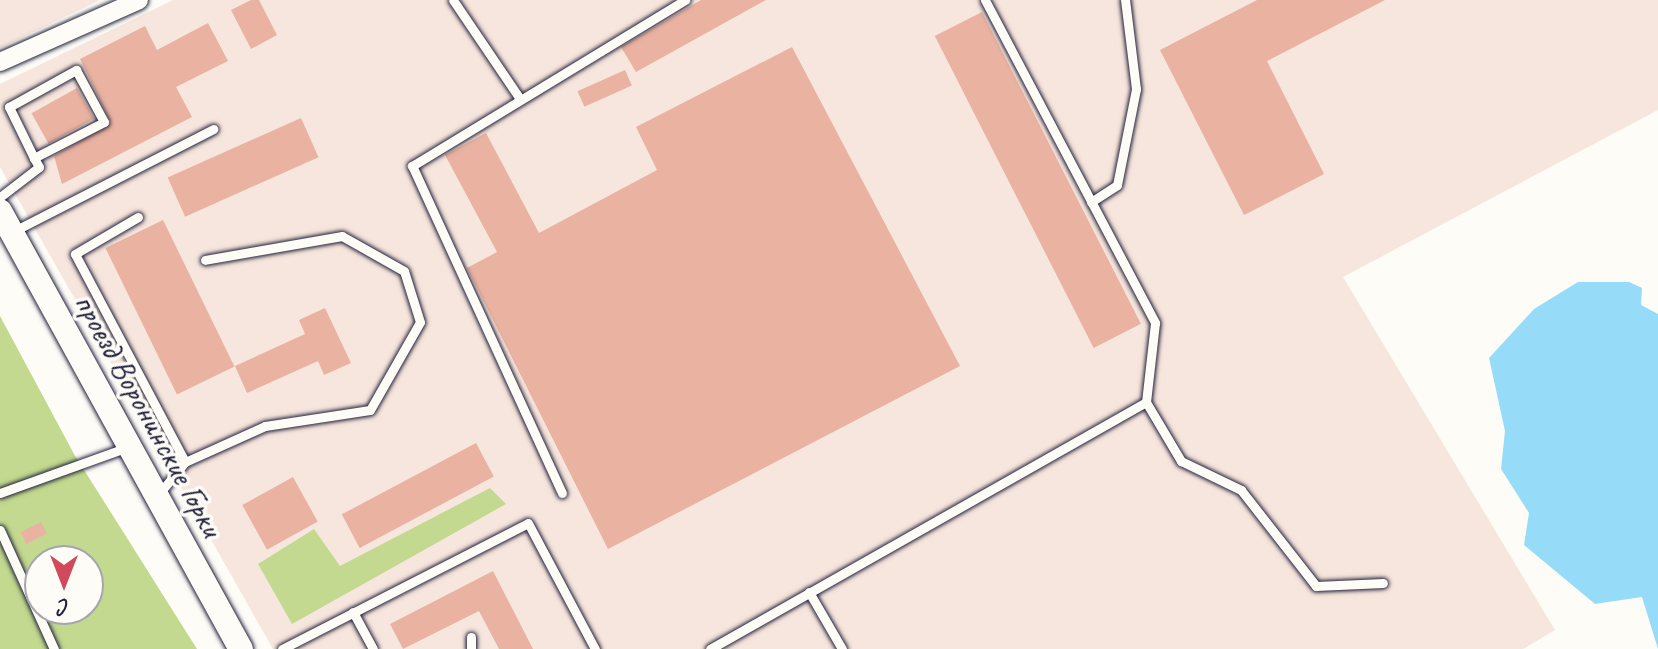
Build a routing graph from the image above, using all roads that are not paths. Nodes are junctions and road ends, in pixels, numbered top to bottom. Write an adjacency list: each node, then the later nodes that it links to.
1 (139, 0): 6 (street)
2 (453, 0): 8 (lane)
3 (685, 0): 8 (lane)
4 (985, 0): 12 (lane)
5 (1125, 0): 12 (lane)
6 (114, 5): 7 (street)
7 (0, 62)
8 (520, 99): 20 (lane)
9 (213, 129): 14 (lane)
10 (34, 158): 10 (lane); 11 (lane)
11 (0, 197)
12 (1091, 202): 16 (lane)
13 (138, 217): 18 (lane)
14 (6, 222): 17 (street, проезд Воронинские Горки)
15 (205, 260): 18 (lane)
16 (1146, 402): 23 (lane); 24 (lane)
17 (128, 447): 19 (lane); 21 (street, проезд Воронинские Горки)
18 (185, 462): 21 (lane)
19 (0, 493)
20 (562, 493)
21 (156, 497): 28 (street, проезд Воронинские Горки)
22 (0, 530): 27 (lane)
23 (1383, 583)
24 (809, 592): 33 (lane); 34 (lane)
25 (353, 612): 29 (lane); 30 (lane); 32 (lane)
26 (471, 637): 31 (lane)
27 (54, 649)
28 (241, 649)
29 (282, 649)
30 (373, 649)
31 (471, 649)
32 (595, 649)
33 (710, 649)
34 (842, 649)

